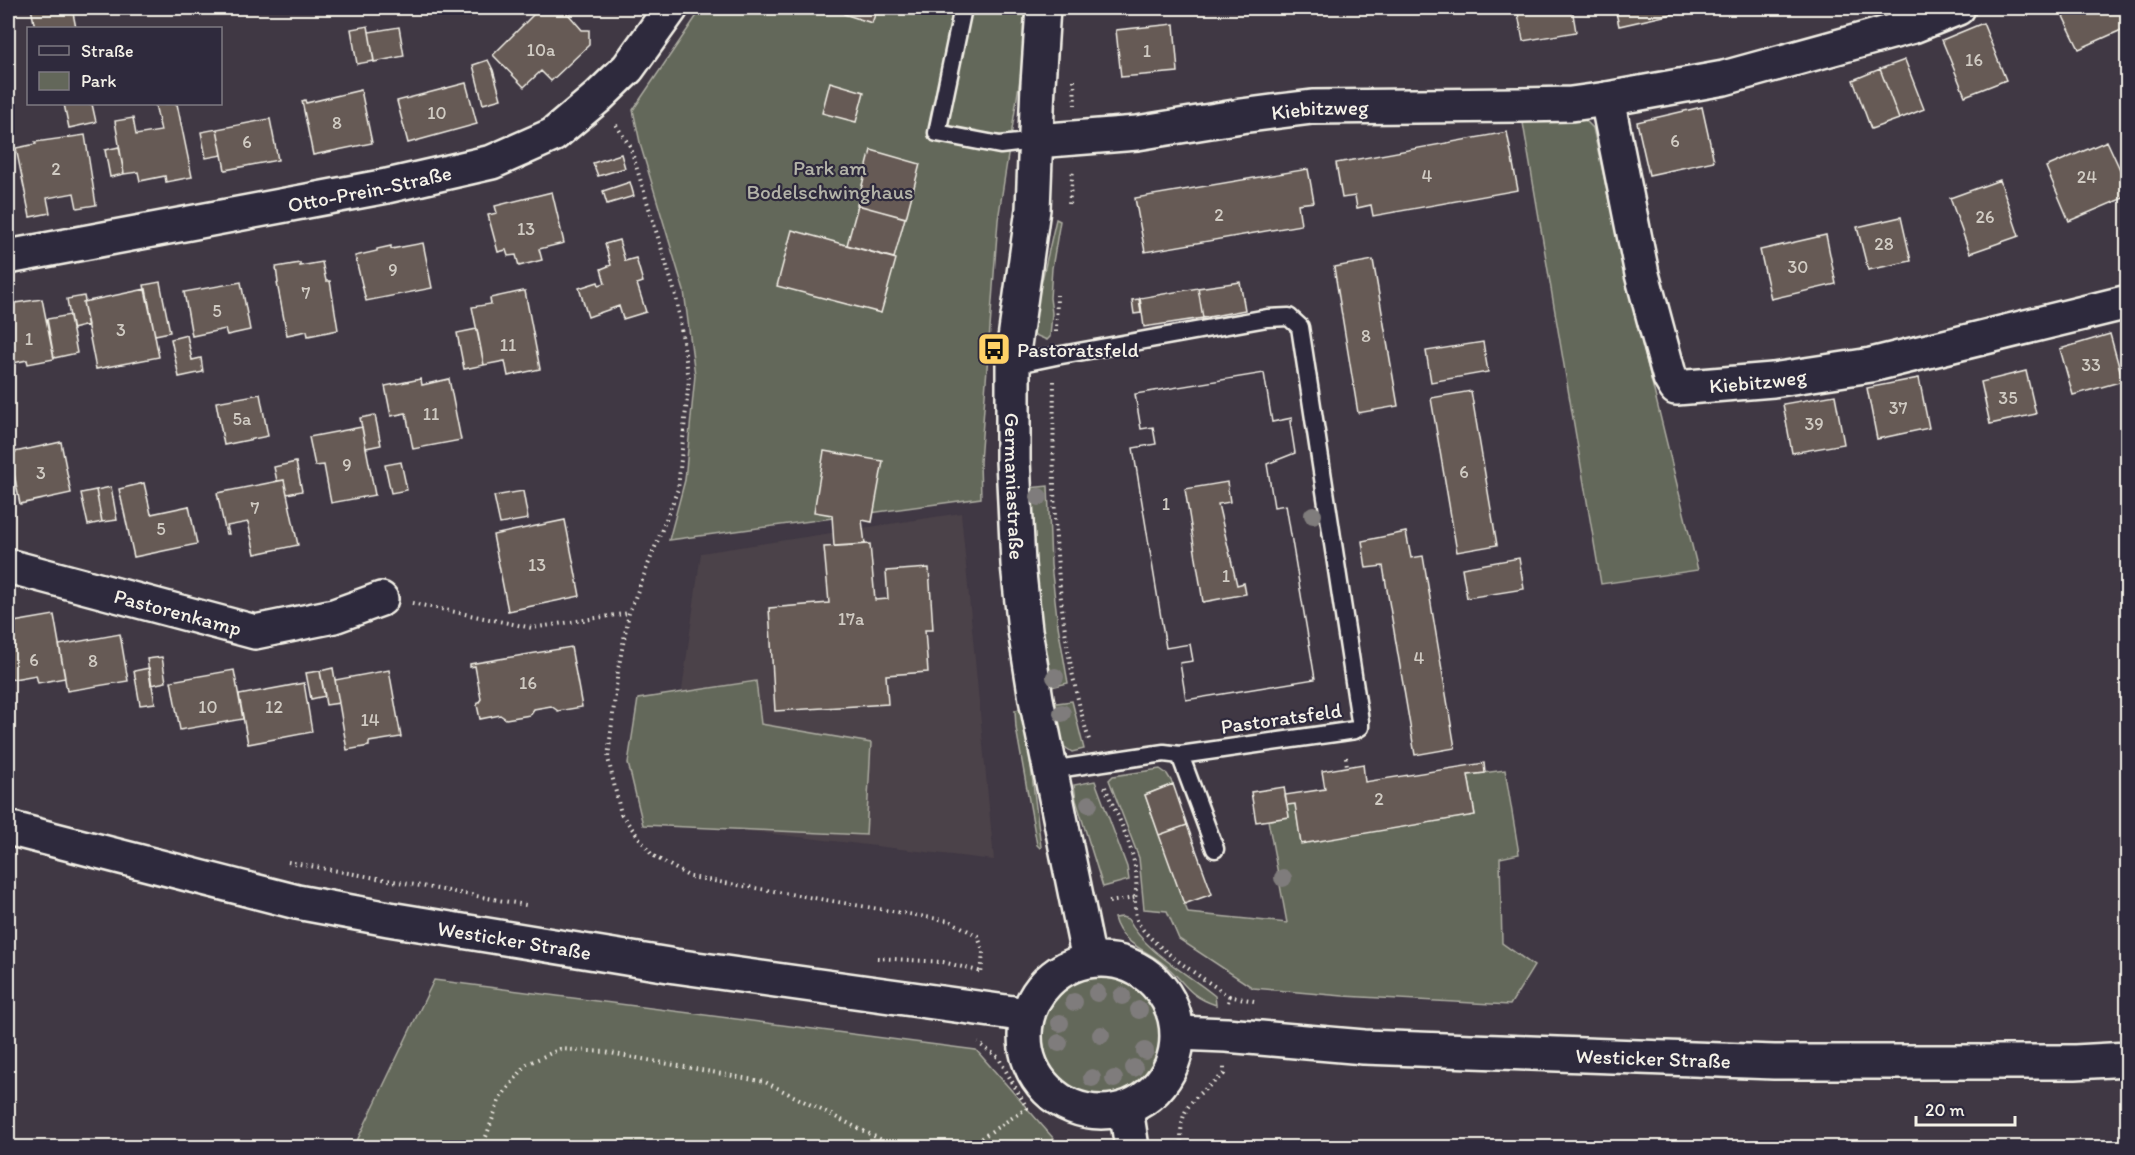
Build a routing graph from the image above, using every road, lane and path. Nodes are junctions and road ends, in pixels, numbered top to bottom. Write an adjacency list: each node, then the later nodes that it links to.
1 (671, 8): 6 (street, Otto-Prein-Straße)
2 (963, 8): 9 (lane)
3 (1043, 8): 9 (street, Germaniastraße)
4 (1958, 8): 7 (street, Kiebitzweg)
5 (1074, 74): 8 (path)
6 (598, 97): 11 (street, Otto-Prein-Straße); 18 (path)
7 (1607, 99): 8 (street, Kiebitzweg); 13 (street, Kiebitzweg)
8 (1075, 139): 9 (street, Kiebitzweg); 10 (path)
9 (1036, 141): 15 (street, Germaniastraße)
10 (1067, 213)
11 (8, 257)
12 (1058, 290): 14 (path)
13 (2127, 302)
14 (1056, 356): 15 (lane, Pastoratsfeld); 19 (lane, Pastoratsfeld); 20 (path)
15 (1013, 365): 21 (street, Germaniastraße)
16 (8, 566): 17 (street, Pastorenkamp)
17 (381, 599): 18 (path)
18 (629, 613): 30 (path)
19 (1180, 755): 20 (lane, Pastoratsfeld); 23 (lane)
20 (1097, 764): 21 (lane, Pastoratsfeld); 25 (path)
21 (1050, 770): 29 (street, Germaniastraße)
22 (8, 828): 31 (street, Westicker Straße)
23 (1215, 849)
24 (281, 861): 27 (path)
25 (1135, 898): 26 (path); 34 (path)
26 (1108, 902)
27 (527, 905)
28 (872, 958): 30 (path)
29 (1089, 960): 32 (street); 33 (street)
30 (982, 972): 31 (path)
31 (978, 1008): 32 (street, Westicker Straße); 39 (path)
32 (1027, 1015): 36 (street)
33 (1178, 1033): 34 (street, Westicker Straße); 36 (street)
34 (1227, 1035): 35 (street, Westicker Straße); 41 (path)
35 (2127, 1059)
36 (1126, 1109): 40 (street)
37 (482, 1148): 38 (path)
38 (898, 1148)
39 (966, 1148)
40 (1132, 1148)
41 (1182, 1148)

